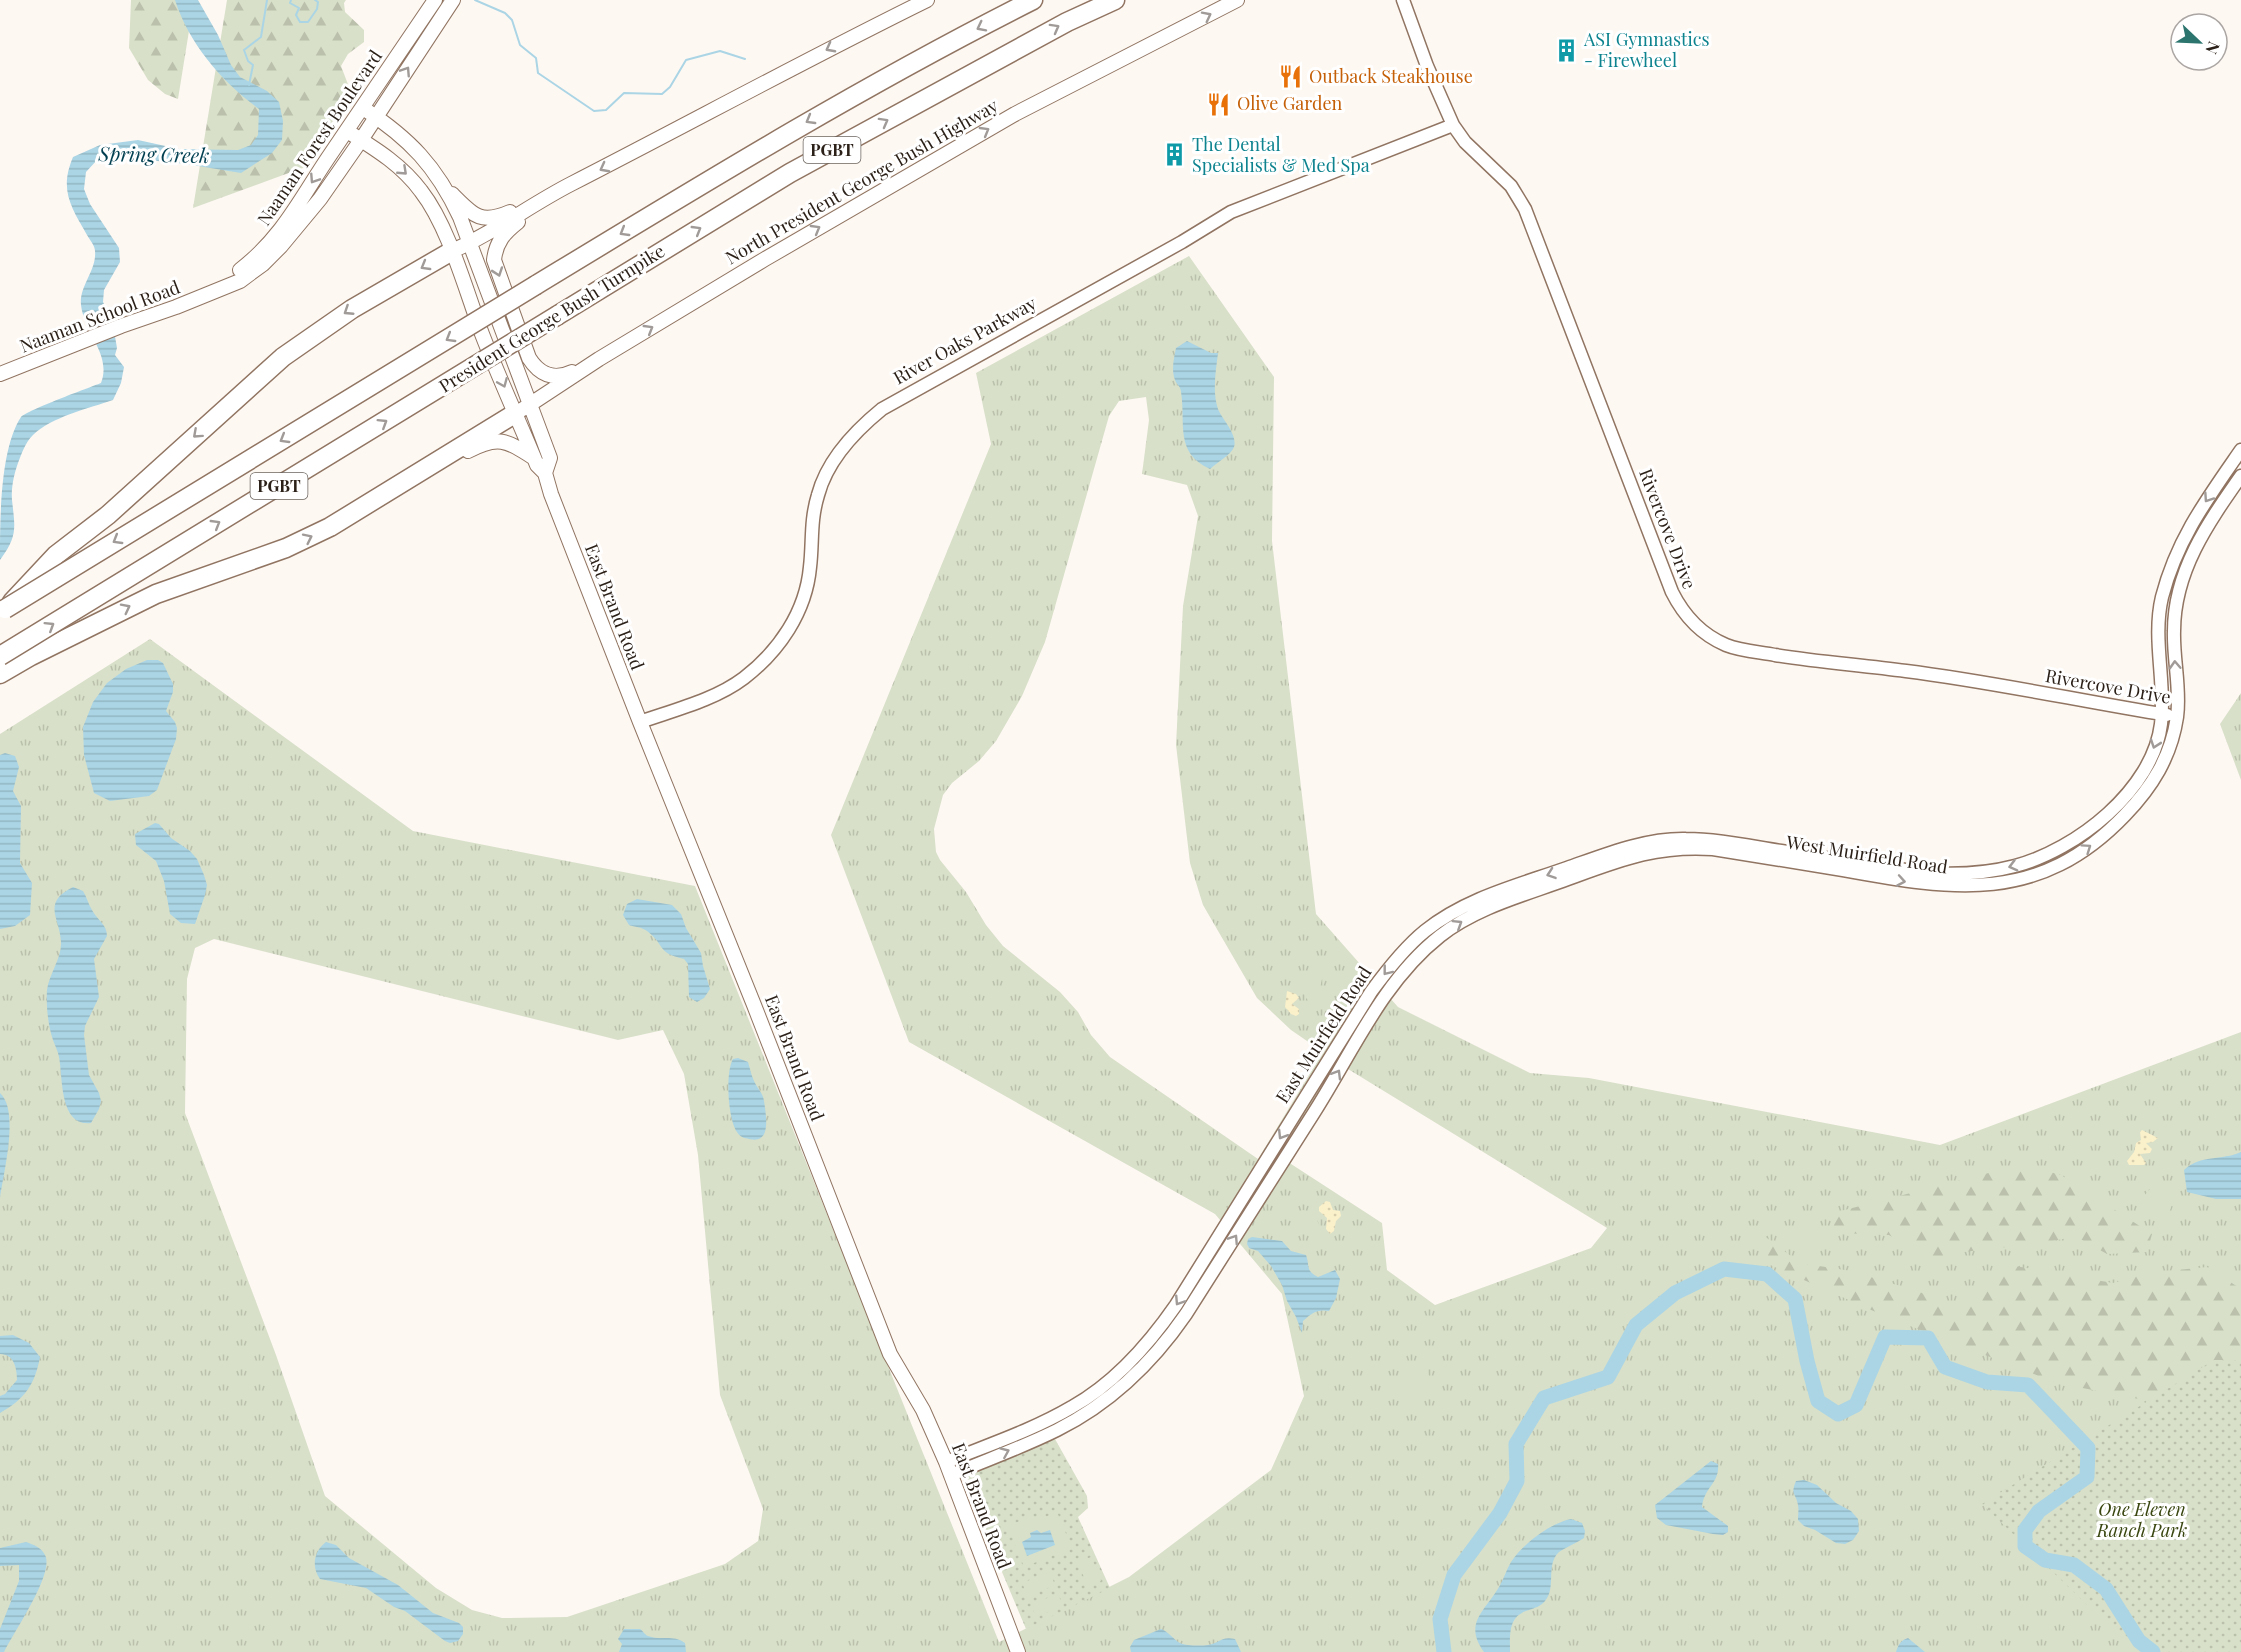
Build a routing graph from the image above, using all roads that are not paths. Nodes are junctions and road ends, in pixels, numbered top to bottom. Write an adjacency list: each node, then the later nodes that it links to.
1 (435, 0): 8 (main road, Naaman Forest Boulevard)
2 (453, 0): 9 (main road, Naaman Forest Boulevard, one-way to 2)
3 (927, 0): 13 (main road, one-way to 13)
4 (1033, 0): 26 (highway, President George Bush Turnpike / PGBT, one-way to 26, bridge)
5 (1115, 0): 27 (highway, President George Bush Turnpike / PGBT, one-way to 5, bridge)
6 (1237, 0): 18 (main road, North President George Bush Highway, one-way to 6)
7 (1403, 0): 10 (street, Rivercove Drive)
8 (363, 108): 9 (main road, East Brand Road); 11 (main road, Naaman Forest Boulevard)
9 (376, 117): 12 (main road, Naaman Forest Boulevard); 14 (main road, East Brand Road)
10 (1454, 124): 29 (street, Rivercove Drive); 31 (street, River Oaks Parkway)
11 (347, 131): 12 (main road, East Brand Road); 17 (main road, Naaman Forest Boulevard, one-way to 17)
12 (361, 140): 16 (main road, East Brand Road, one-way to 16); 17 (main road, Naaman Forest Boulevard)
13 (568, 186): 14 (main road); 15 (main road); 18 (main road, one-way to 18)
14 (446, 189): 15 (main road, East Brand Road)
15 (470, 243): 16 (main road); 20 (main road, East Brand Road)
16 (452, 251): 20 (main road, East Brand Road, one-way to 20); 26 (highway, one-way to 26, bridge)
17 (212, 292): 19 (main road, Naaman School Road)
18 (599, 360): 20 (main road, North President George Bush Highway)
19 (0, 374)
20 (523, 409): 22 (highway); 23 (main road, East Brand Road); 24 (main road, East Brand Road)
21 (2241, 450): 29 (street, West Muirfield Road, one-way to 29)
22 (448, 455): 23 (main road); 28 (highway, one-way to 22)
23 (534, 458): 24 (main road, East Brand Road)
24 (545, 473): 31 (main road, East Brand Road)
25 (2241, 476): 30 (street, West Muirfield Road, one-way to 25)
26 (2, 610)
27 (0, 656)
28 (0, 674)
29 (2162, 714): 30 (street, Rivercove Drive); 32 (street, West Muirfield Road, one-way to 32)
30 (2177, 717): 33 (street, West Muirfield Road, one-way to 30)
31 (640, 722): 34 (main road, East Brand Road)
32 (1855, 862): 34 (street, East Muirfield Road, one-way to 34)
33 (1576, 876): 35 (street, East Muirfield Road, one-way to 33)
34 (946, 1462): 35 (main road, East Brand Road)
35 (951, 1475): 36 (main road, East Brand Road)
36 (1018, 1652)

